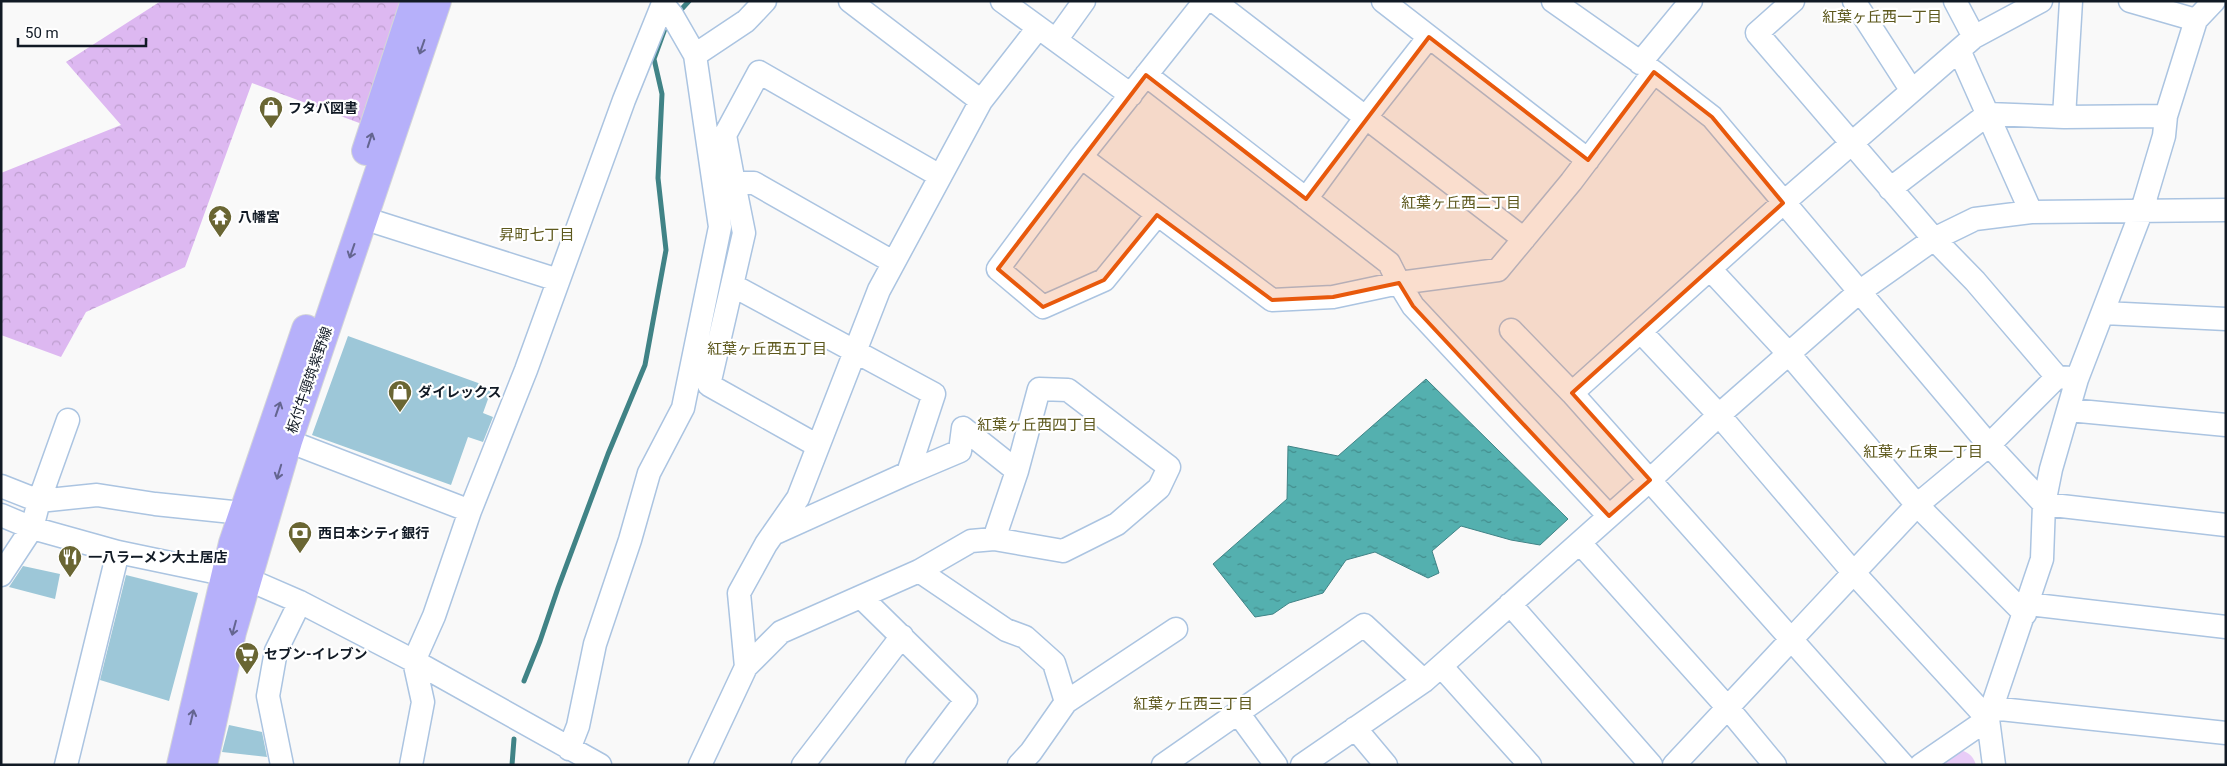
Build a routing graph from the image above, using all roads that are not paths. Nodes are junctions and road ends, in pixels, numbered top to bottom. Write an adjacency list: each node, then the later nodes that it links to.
1 (414, 1): 78 (main road, 板付牛頸筑紫野線, one-way to 1)
2 (437, 1): 46 (main road, 板付牛頸筑紫野線, one-way to 46)
3 (765, 1): 24 (street)
4 (850, 1): 29 (street)
5 (1002, 1): 21 (street)
6 (1084, 1): 21 (street)
7 (1205, 1): 26 (street)
8 (1214, 1): 32 (street)
9 (1383, 1): 22 (street)
10 (1691, 1): 25 (street)
11 (1793, 1): 34 (street)
12 (1854, 1): 27 (street)
13 (1955, 1): 23 (street)
14 (2041, 1): 23 (street)
15 (2071, 1): 33 (street)
16 (2130, 1): 20 (street)
17 (2214, 1): 20 (street)
18 (1553, 2): 25 (street)
19 (663, 3): 24 (street); 51 (street)
20 (2196, 20): 31 (street)
21 (1047, 34): 28 (street); 29 (street)
22 (1429, 37): 32 (street); 36 (street)
23 (1967, 44): 27 (street); 30 (street)
24 (695, 55): 109 (street)
25 (1647, 68): 36 (street); 41 (street)
26 (1146, 75): 28 (street); 40 (street)
27 (1912, 91): 34 (street)
28 (1131, 95): 35 (street)
29 (981, 101): 37 (street)
30 (1988, 114): 33 (street); 39 (street); 44 (street)
31 (2166, 116): 33 (street); 42 (street)
32 (1366, 117): 40 (street); 47 (street)
33 (2064, 117)
34 (1851, 144): 39 (street); 41 (street)
35 (1081, 156): 45 (street); 45 (street)
36 (1588, 160): 47 (street)
37 (940, 176): 38 (street); 49 (street)
38 (734, 183): 49 (street); 53 (street)
39 (1890, 189): 48 (street)
40 (1306, 199): 52 (street)
41 (1783, 203): 50 (street); 54 (street)
42 (2142, 210): 43 (street); 44 (street); 55 (street)
43 (2226, 210)
44 (2031, 212): 48 (street)
45 (1157, 215): 52 (street)
46 (363, 218): 51 (street); 67 (main road, 板付牛頸筑紫野線, one-way to 67)
47 (1524, 239): 52 (street)
48 (1934, 239): 54 (street); 61 (street)
49 (893, 262): 59 (street)
50 (1710, 269): 58 (street); 60 (street)
51 (558, 280): 77 (street)
52 (1399, 283): 80 (street)
53 (732, 285): 59 (street); 69 (street)
54 (1859, 292): 60 (street); 68 (street)
55 (2104, 312): 56 (street); 61 (street)
56 (2226, 319)
57 (1511, 330): 62 (street)
58 (1641, 332): 62 (street); 64 (street)
59 (854, 352): 69 (street); 71 (street)
60 (1789, 354): 64 (street); 76 (street)
61 (2067, 378): 63 (street); 68 (street)
62 (1572, 394): 72 (street)
63 (2069, 410): 66 (street); 75 (street)
64 (1719, 415): 72 (street); 88 (street)
65 (68, 420): 74 (street)
66 (2226, 425)
67 (288, 441): 77 (street); 90 (main road, 板付牛頸筑紫野線, one-way to 90)
68 (1989, 444): 75 (street); 76 (street)
69 (818, 446): 83 (street)
70 (1017, 471): 71 (street); 84 (street); 84 (street)
71 (908, 473): 83 (street)
72 (1650, 480): 80 (street); 98 (street)
73 (1, 486): 74 (street)
74 (39, 501): 78 (street); 82 (street)
75 (2044, 504): 81 (street); 94 (street)
76 (1917, 505): 88 (street); 94 (street)
77 (470, 511): 99 (street)
78 (242, 513): 90 (main road, 板付牛頸筑紫野線)
79 (1, 515): 82 (street)
80 (1610, 516): 85 (street)
81 (2226, 525)
82 (32, 528): 86 (street); 89 (street)
83 (773, 535): 101 (street)
84 (994, 539): 87 (street)
85 (1580, 543): 93 (street); 104 (street)
86 (118, 552): 90 (street); 112 (street)
87 (919, 571): 91 (street); 103 (street)
88 (1853, 572): 98 (street); 106 (street)
89 (1, 575)
90 (236, 576): 92 (street); 113 (main road, 板付牛頸筑紫野線, one-way to 90); 114 (main road, 板付牛頸筑紫野線, one-way to 114)
91 (862, 597): 97 (street); 101 (street)
92 (300, 602): 99 (street); 115 (street)
93 (1510, 604): 100 (street); 125 (street)
94 (2026, 609): 95 (street); 106 (street)
95 (2226, 626)
96 (1176, 629): 103 (street)
97 (902, 636): 118 (street); 119 (street)
98 (1790, 639): 104 (street); 128 (street)
99 (414, 661): 109 (street); 116 (street)
100 (1441, 666): 102 (street); 124 (street)
101 (746, 667): 117 (street)
102 (1424, 681): 105 (street); 107 (street)
103 (1066, 702): 110 (street)
104 (1727, 707): 126 (street); 127 (street)
105 (1238, 713): 120 (street); 121 (street)
106 (1990, 713): 108 (street); 129 (street); 130 (street)
107 (1355, 728): 122 (street); 123 (street)
108 (2226, 733)
109 (569, 749): 111 (street)
110 (1030, 760)
111 (595, 764)
112 (66, 765)
113 (181, 765)
114 (202, 765)
115 (282, 765)
116 (411, 765)
117 (700, 765)
118 (804, 765)
119 (917, 765)
120 (1163, 765)
121 (1276, 765)
122 (1302, 765)
123 (1386, 765)
124 (1530, 765)
125 (1651, 765)
126 (1674, 765)
127 (1775, 765)
128 (1903, 765)
129 (1921, 765)
130 (1994, 765)

